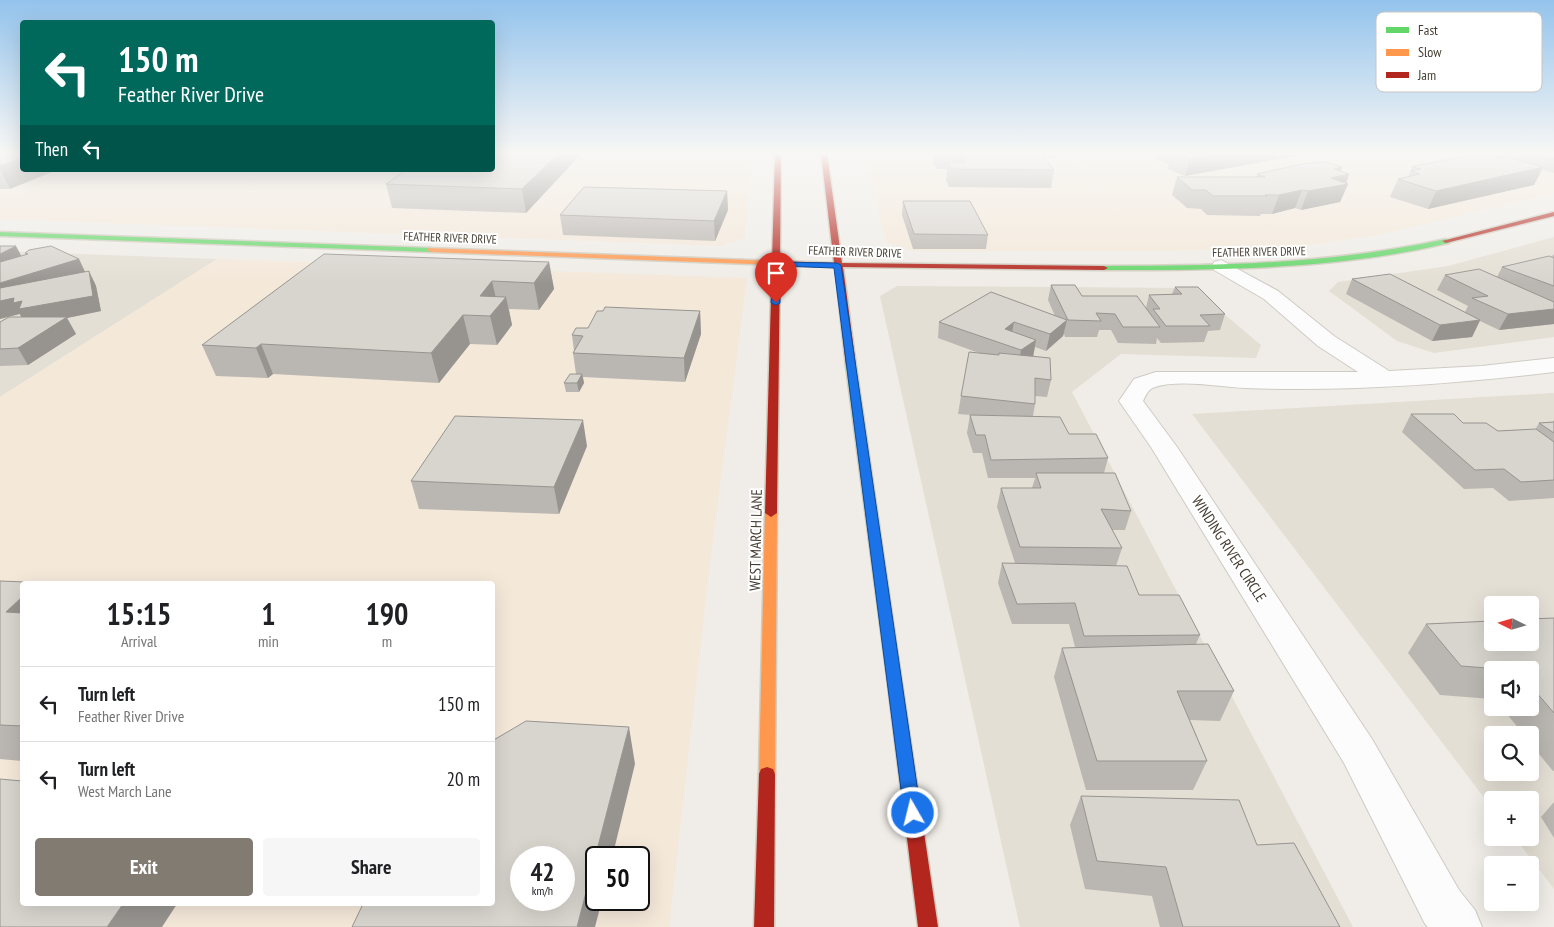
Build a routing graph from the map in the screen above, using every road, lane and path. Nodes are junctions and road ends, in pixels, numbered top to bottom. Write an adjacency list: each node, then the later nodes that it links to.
1 (777, 197): 5 (main road, WEST MARCH LANE)
2 (831, 197): 6 (main road)
3 (1554, 214): 7 (main road, FEATHER RIVER DRIVE)
4 (0, 234): 5 (main road, FEATHER RIVER DRIVE)
5 (776, 263): 6 (main road, FEATHER RIVER DRIVE); 10 (main road, WEST MARCH LANE)
6 (837, 265): 7 (main road, FEATHER RIVER DRIVE); 11 (main road)
7 (1221, 266): 9 (street)
8 (1554, 366): 9 (street, WINDING RIVER CIRCLE)
9 (1383, 378): 12 (street, WINDING RIVER CIRCLE)
10 (764, 927)
11 (928, 927)
12 (1458, 927)

